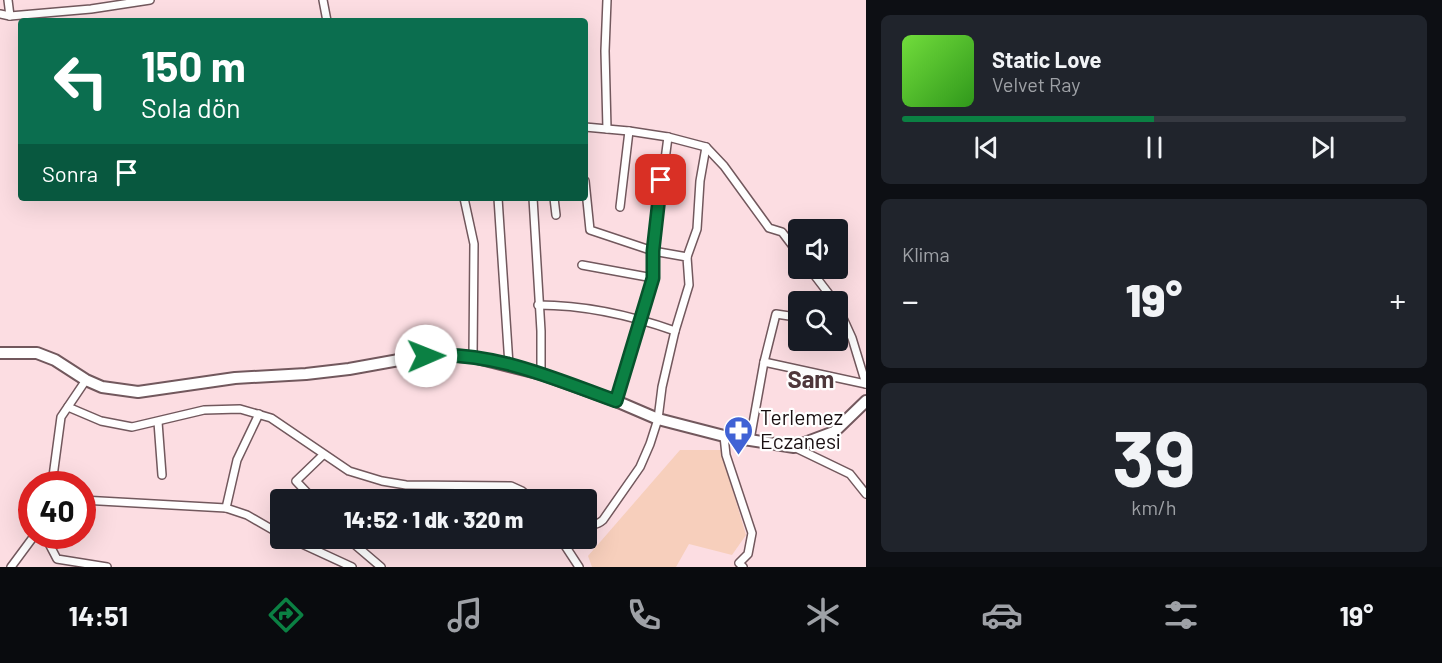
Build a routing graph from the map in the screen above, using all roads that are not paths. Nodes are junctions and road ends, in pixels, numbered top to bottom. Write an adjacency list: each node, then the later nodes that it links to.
1 (8, 0): 6 (street)
2 (150, 0): 6 (street)
3 (323, 0): 7 (street)
4 (607, 0): 9 (street)
5 (0, 14): 6 (street)
6 (10, 16)
7 (326, 18)
8 (588, 128): 9 (street)
9 (607, 129): 10 (street)
10 (629, 131): 11 (street); 18 (street)
11 (668, 137): 12 (street); 21 (street)
12 (706, 147): 20 (street); 22 (street)
13 (465, 201): 33 (street)
14 (498, 201): 35 (street)
15 (533, 201): 27 (street)
16 (554, 201): 19 (street)
17 (587, 201): 21 (street)
18 (620, 207)
19 (555, 215)
20 (788, 240)
21 (653, 251): 22 (street); 24 (street)
22 (687, 257): 31 (street)
23 (582, 265): 24 (street)
24 (653, 278): 29 (street)
25 (817, 279): 26 (street)
26 (827, 291)
27 (538, 305): 29 (street); 36 (street)
28 (788, 316): 34 (street)
29 (641, 319): 31 (street); 40 (street)
30 (848, 329): 38 (street)
31 (675, 331): 43 (street)
32 (0, 353): 37 (street)
33 (473, 357): 35 (street); 37 (street)
34 (764, 362): 38 (street); 46 (street)
35 (509, 365): 36 (street)
36 (541, 374): 40 (street)
37 (86, 380): 41 (street)
38 (866, 384)
39 (866, 400): 47 (street)
40 (616, 401): 43 (street)
41 (68, 407): 44 (street); 49 (street)
42 (259, 414): 44 (street); 48 (street); 55 (street)
43 (657, 419): 45 (street); 56 (street)
44 (158, 422): 50 (street)
45 (724, 436): 46 (street); 68 (street)
46 (750, 440): 47 (street)
47 (794, 447): 53 (street)
48 (323, 455): 51 (street); 52 (street)
49 (54, 471)
50 (162, 475)
51 (304, 489)
52 (518, 489)
53 (866, 494)
54 (96, 501): 55 (street)
55 (226, 508): 57 (street)
56 (597, 525)
57 (270, 528)
58 (24, 549): 63 (street)
59 (52, 549): 64 (street)
60 (313, 549): 65 (street)
61 (360, 549): 66 (street)
62 (567, 549): 67 (street)
63 (11, 567)
64 (107, 567)
65 (351, 567)
66 (381, 567)
67 (579, 567)
68 (743, 567)

